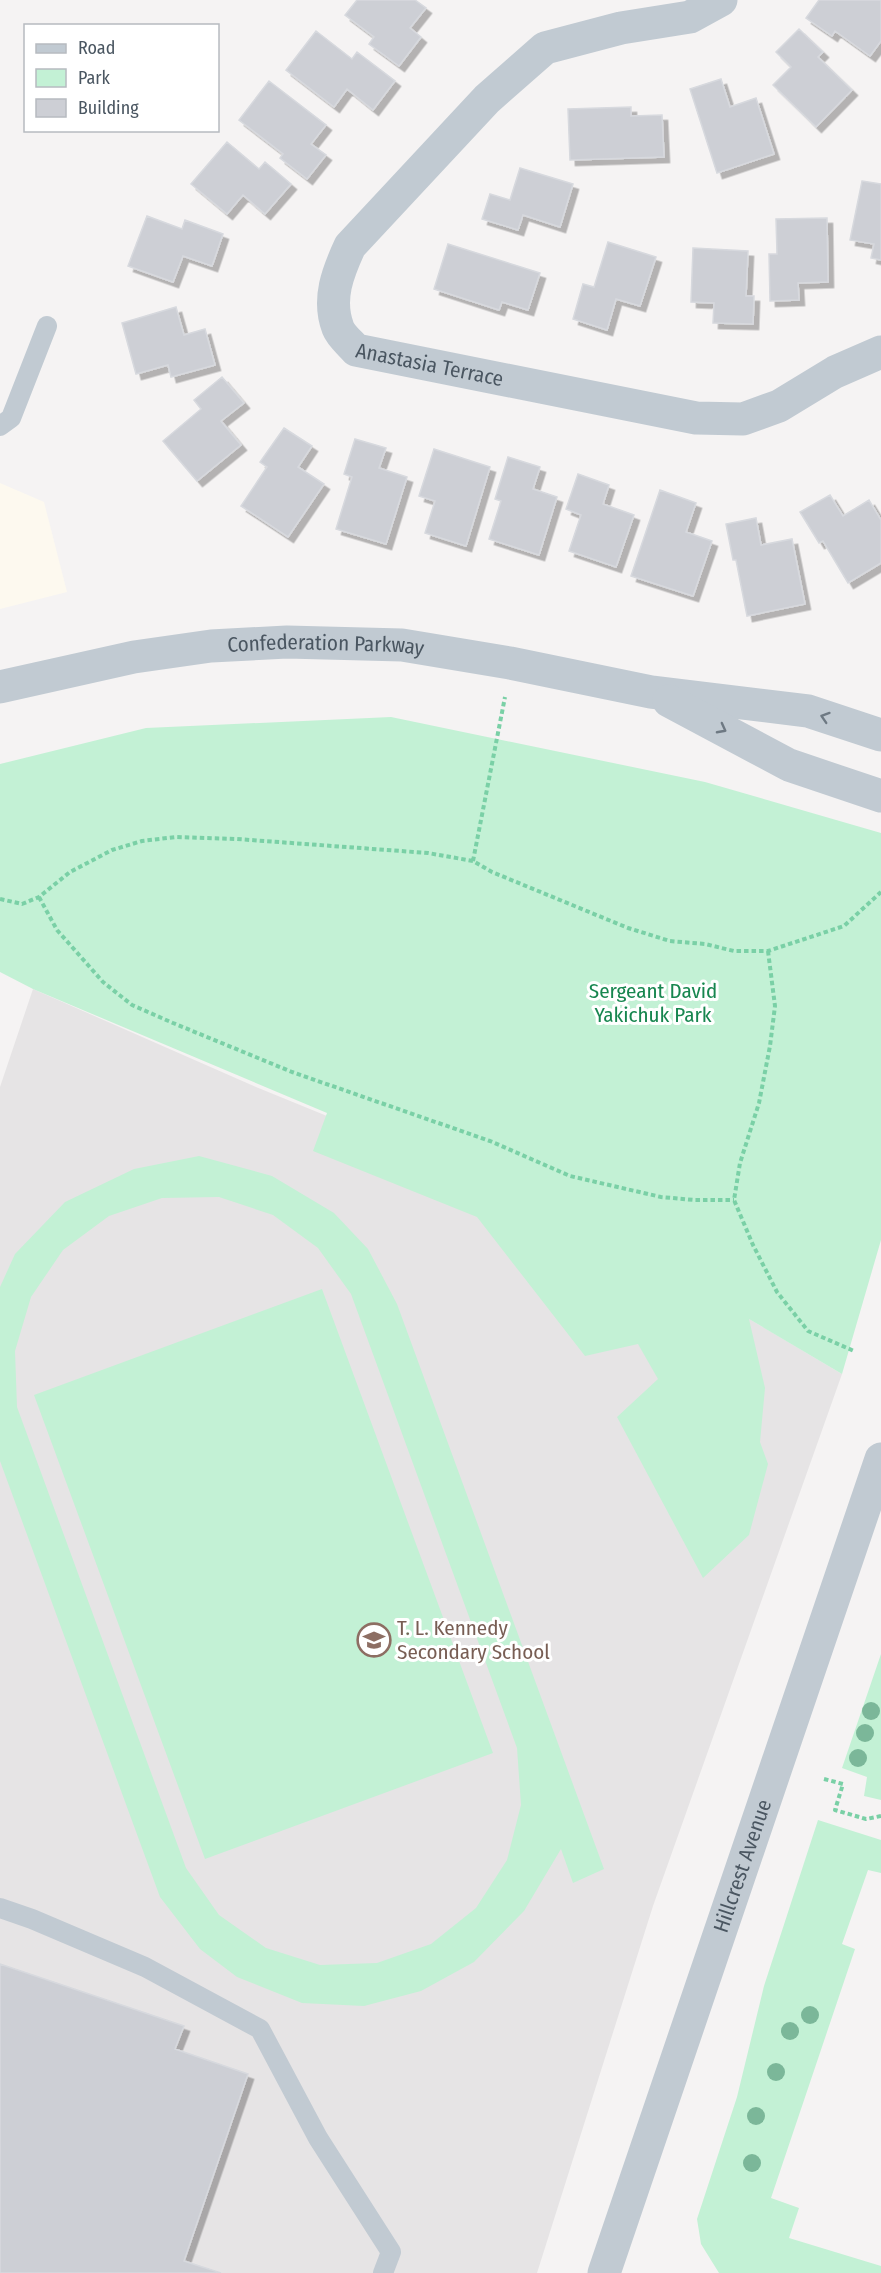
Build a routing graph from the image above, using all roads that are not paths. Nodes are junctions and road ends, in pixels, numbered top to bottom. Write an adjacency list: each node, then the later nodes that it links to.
1 (721, 0): 3 (street, Anastasia Terrace)
2 (47, 326): 4 (lane)
3 (881, 352)
4 (0, 426)
5 (0, 687): 6 (street, Confederation Parkway)
6 (651, 692): 7 (street, Confederation Parkway, one-way to 6); 8 (street, Confederation Parkway, one-way to 8)
7 (881, 735)
8 (881, 796)
9 (881, 1459): 12 (street, Hillcrest Avenue)
10 (0, 1908): 11 (lane)
11 (383, 2273)
12 (604, 2273)

